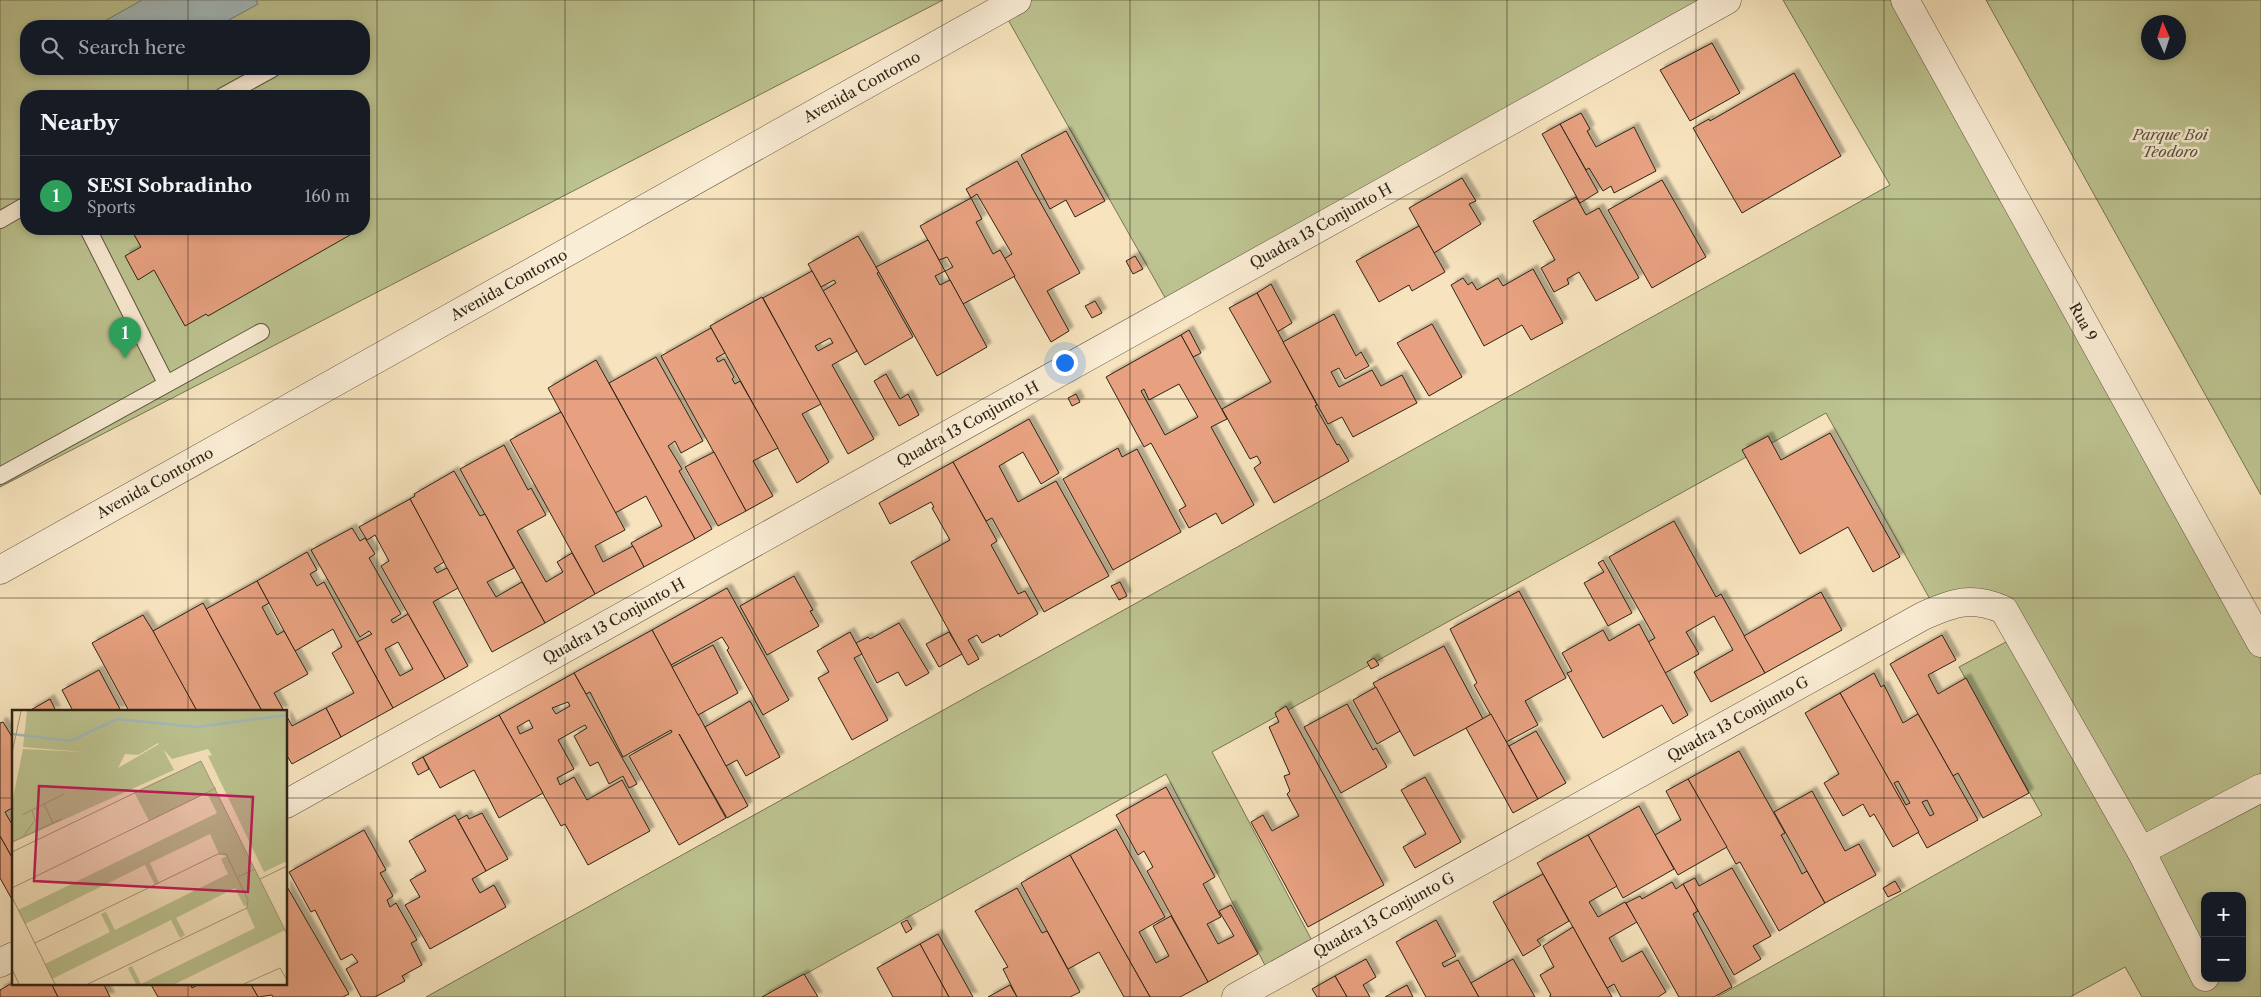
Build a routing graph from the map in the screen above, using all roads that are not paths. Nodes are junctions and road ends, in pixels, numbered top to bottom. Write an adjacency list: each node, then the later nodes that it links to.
1 (1017, 0): 12 (street, Avenida Contorno)
2 (1727, 0): 15 (street, Quadra 13 Conjunto H)
3 (1905, 0): 13 (street, Rua 9)
4 (261, 75): 5 (lane)
5 (233, 90)
6 (20, 208): 7 (lane)
7 (0, 220)
8 (91, 235): 10 (lane)
9 (260, 332): 10 (lane)
10 (166, 384): 11 (lane)
11 (0, 476)
12 (0, 570)
13 (2261, 644)
14 (2261, 788): 16 (street)
15 (288, 803)
16 (2141, 852): 19 (street, Quadra 13 Conjunto G); 21 (street, Quadra 13 Conjunto G)
17 (12, 957): 18 (street)
18 (0, 963)
19 (2201, 969)
20 (2208, 982): 22 (street, Quadra 13 Conjunto G)
21 (1236, 997)
22 (2215, 997)

